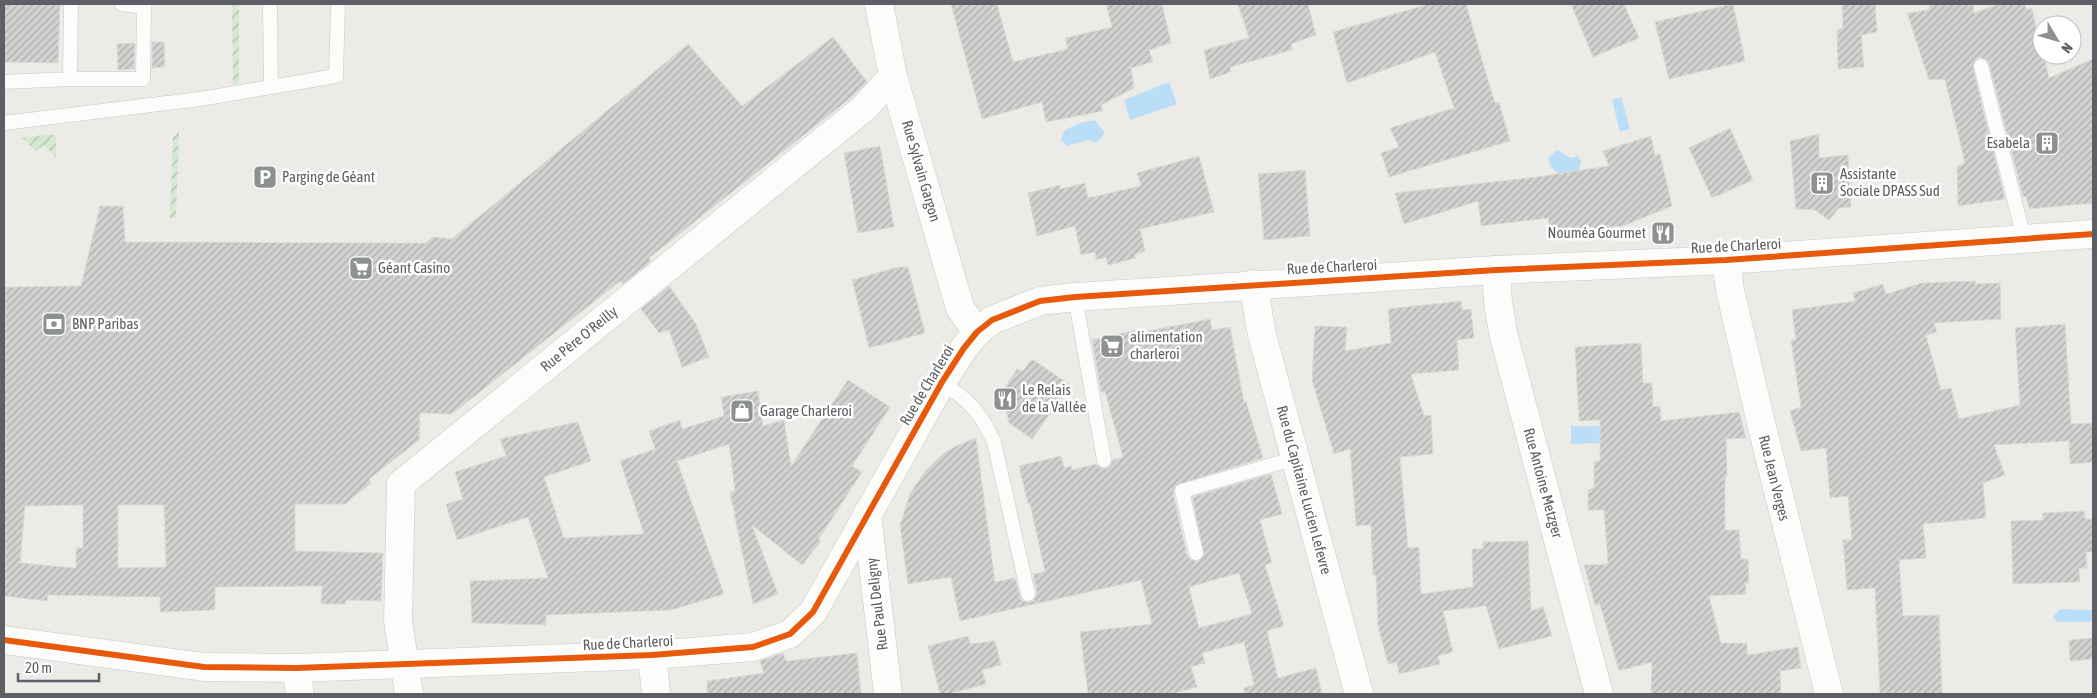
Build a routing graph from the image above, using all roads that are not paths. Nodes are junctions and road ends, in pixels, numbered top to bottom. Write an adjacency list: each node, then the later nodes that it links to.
1 (71, 4): 8 (lane)
2 (122, 4): 8 (lane)
3 (270, 4): 10 (lane)
4 (338, 4): 10 (lane)
5 (879, 4): 7 (street, Rue Sylvain Gargon)
6 (1981, 66): 13 (lane)
7 (893, 76): 18 (street, Rue Sylvain Gargon); 27 (street, Rue Père O'Reilly)
8 (70, 79): 9 (lane)
9 (4, 82)
10 (270, 87): 11 (lane)
11 (4, 122)
12 (2093, 234): 13 (street, Rue de Charleroi)
13 (2024, 238): 14 (street, Rue de Charleroi)
14 (1726, 260): 15 (street, Rue de Charleroi); 34 (street, Rue Jean Verges)
15 (1496, 270): 16 (street, Rue de Charleroi); 33 (street, Rue Antoine Metzger)
16 (1253, 284): 17 (street, Rue de Charleroi); 20 (street, Rue du Capitaine Lucien Lefevre)
17 (1075, 297): 18 (street, Rue de Charleroi); 21 (lane)
18 (977, 332): 19 (street, Rue de Charleroi)
19 (942, 382): 22 (street, Rue de Charleroi); 24 (lane)
20 (1296, 458): 23 (lane); 32 (street, Rue du Capitaine Lucien Lefevre)
21 (1104, 460)
22 (867, 514): 26 (street, Rue de Charleroi); 31 (street, Rue Paul Deligny)
23 (1196, 553)
24 (1028, 594)
25 (4, 640): 28 (street, Rue de Charleroi)
26 (652, 655): 27 (street, Rue de Charleroi); 30 (street)
27 (404, 663): 28 (street, Rue de Charleroi); 29 (street, Rue Père O'Reilly)
28 (298, 681)
29 (408, 694)
30 (656, 694)
31 (888, 694)
32 (1359, 694)
33 (1599, 694)
34 (1829, 694)

